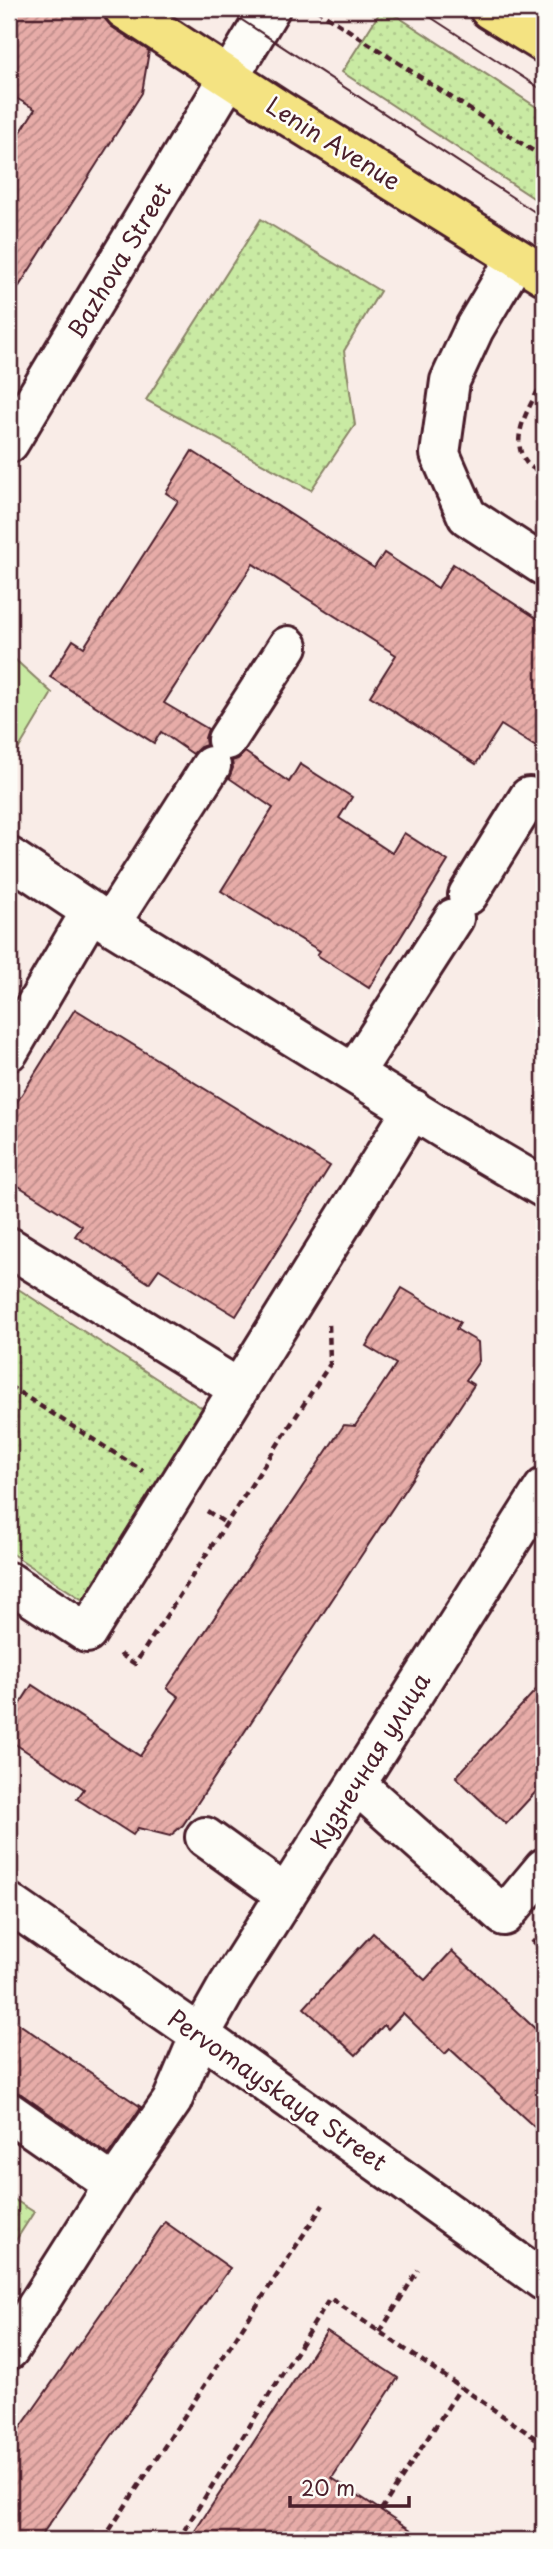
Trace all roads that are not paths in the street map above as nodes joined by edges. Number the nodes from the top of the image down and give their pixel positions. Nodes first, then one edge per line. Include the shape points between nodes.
1 (124, 9) edge
2 (270, 9) edge
3 (489, 9) edge
4 (544, 43) edge
5 (230, 77) junction
6 (530, 267) edge
7 (9, 443) edge
8 (544, 566) edge
9 (288, 646) dead end
10 (529, 797) dead end
11 (9, 857) edge
12 (101, 917) junction
13 (9, 1051) edge
14 (354, 1073) junction
15 (413, 1109) junction
16 (544, 1188) edge
17 (9, 1247) edge
18 (239, 1389) junction
19 (544, 1488) edge
20 (9, 1582) edge
21 (357, 1784) junction
22 (205, 1837) dead end
23 (544, 1868) edge
24 (286, 1895) junction
25 (9, 1903) edge
26 (200, 2035) junction
27 (9, 2112) edge
28 (114, 2185) junction
29 (544, 2281) edge
30 (9, 2350) edge

1 - 5 main road, Lenin Avenue
2 - 5 street, Bazhova Street
3 - 4 main road
5 - 6 main road, Lenin Avenue
5 - 7 street, Bazhova Street
6 - 8 street via 474,329 450,381 440,454 467,516
9 - 12 street via 219,753
10 - 14 street
11 - 12 street
12 - 13 street
12 - 14 street
14 - 15 street
15 - 16 street
15 - 18 street
17 - 18 street
18 - 20 street via 87,1633
19 - 21 street, Кузнечная улица
21 - 23 street via 504,1916
21 - 24 street, Кузнечная улица
22 - 24 street
24 - 26 street, Кузнечная улица
25 - 26 street, Pervomayskaya Street
26 - 28 street, Кузнечная улица via 172,2101
26 - 29 street, Pervomayskaya Street
27 - 28 street
28 - 30 street, Кузнечная улица

